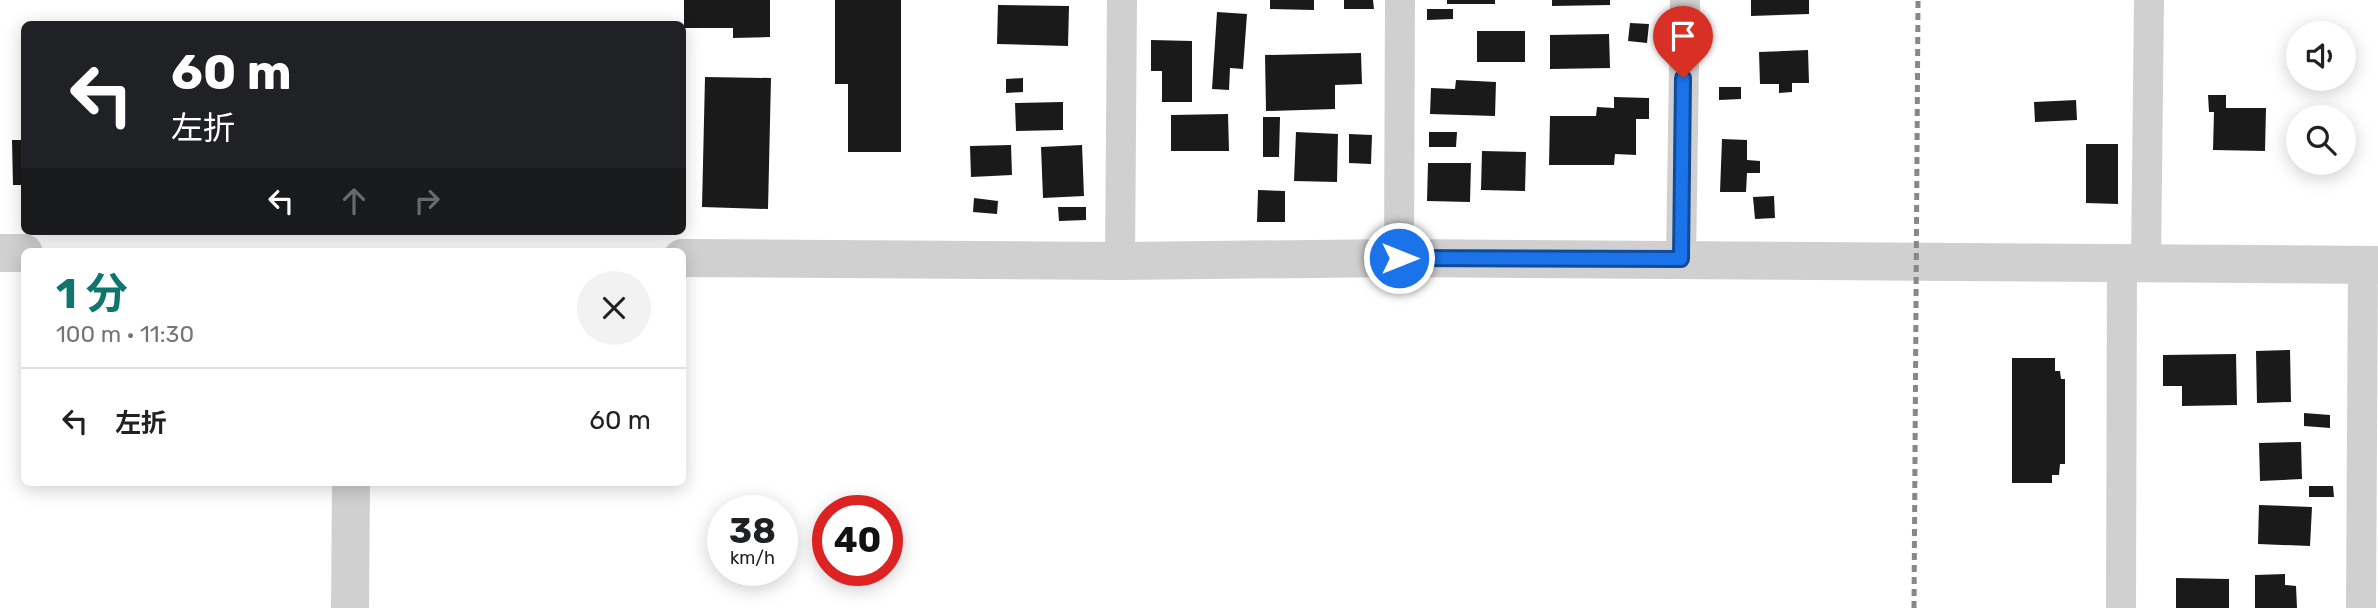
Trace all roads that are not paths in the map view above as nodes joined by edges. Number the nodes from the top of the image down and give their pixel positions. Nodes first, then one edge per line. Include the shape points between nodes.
1 (1122, 0) edge
2 (1401, 0) edge
3 (1685, 0) edge
4 (2149, 0) edge
5 (0, 253) edge
6 (21, 253) edge
7 (686, 258) edge
8 (1399, 258) junction
9 (1681, 259) junction
10 (1120, 261) junction
11 (2134, 264) junction
12 (2370, 265) edge
13 (351, 486) edge
14 (350, 608) edge
15 (2121, 608) edge
16 (2361, 608) edge

1 - 10 street
2 - 8 street
3 - 9 street
4 - 11 street
5 - 6 street
7 - 10 street
8 - 9 street
8 - 10 street
9 - 11 street
11 - 12 street
11 - 15 street
12 - 16 street
13 - 14 street

